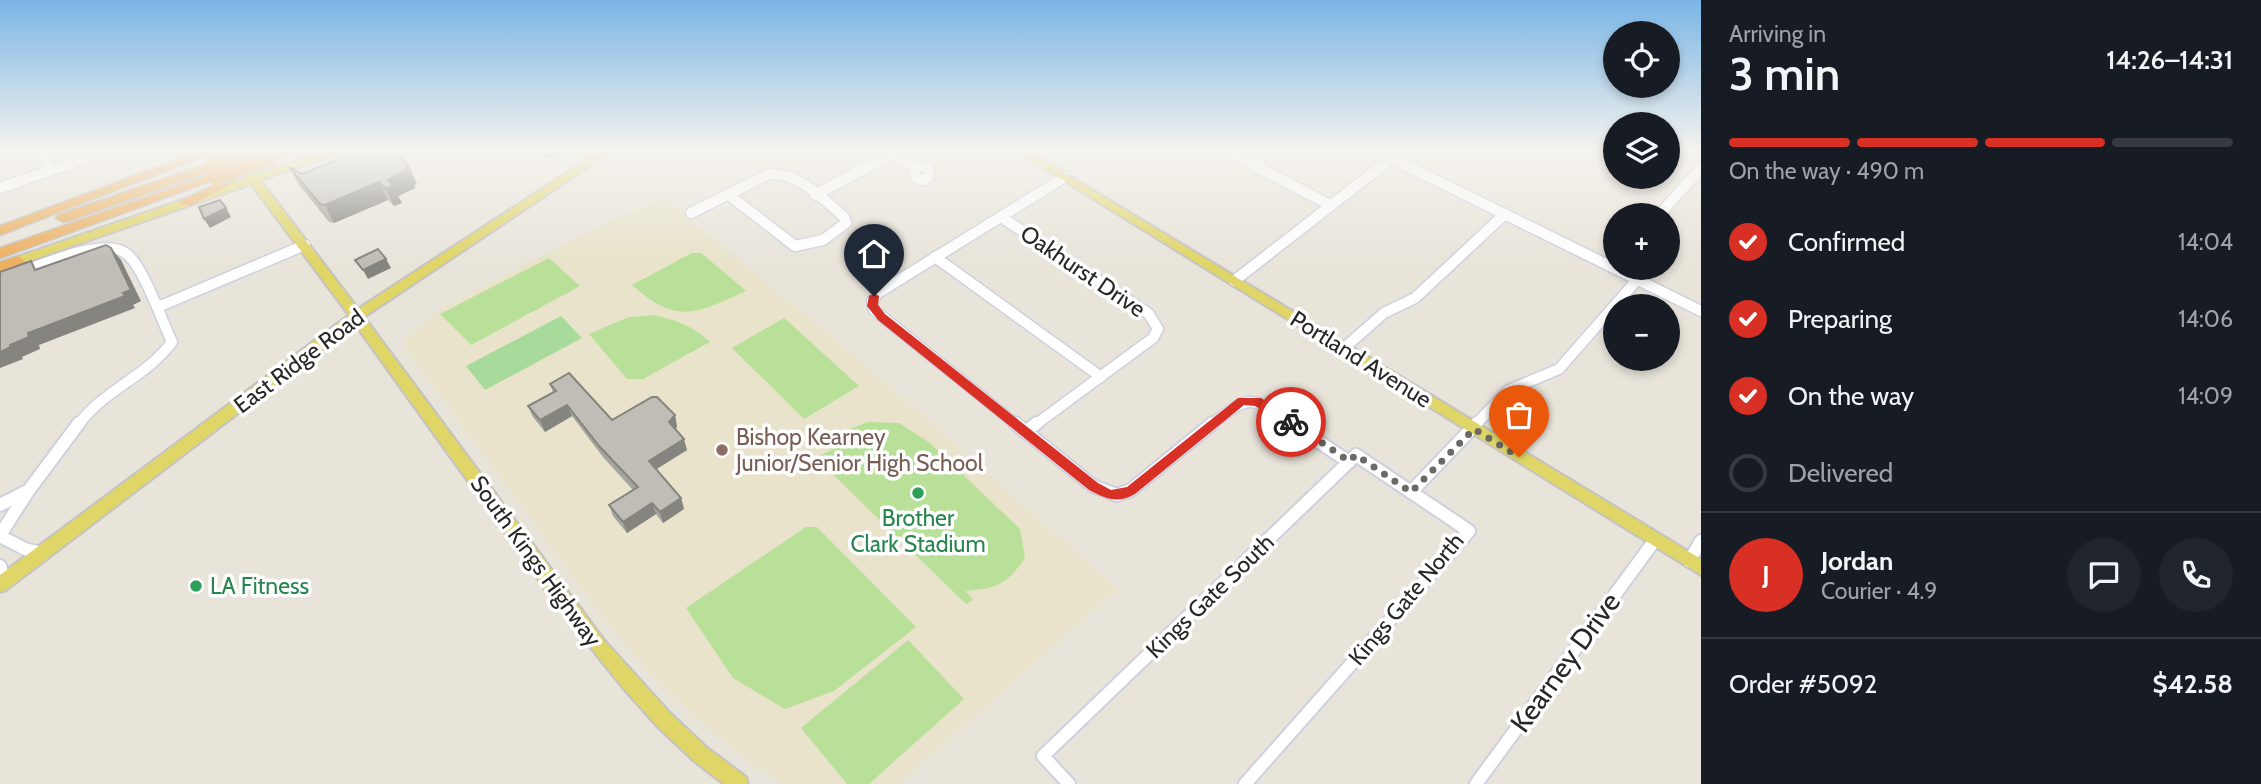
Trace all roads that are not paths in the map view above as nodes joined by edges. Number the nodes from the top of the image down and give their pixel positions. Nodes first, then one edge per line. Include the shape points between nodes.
1 (115, 188) edge
2 (164, 188) edge
3 (172, 188) edge
4 (219, 188) edge
5 (229, 188) edge
6 (261, 188) edge
7 (268, 188) edge
8 (550, 188) edge
9 (743, 188) edge
10 (807, 188) edge
11 (829, 188) edge
12 (1048, 188) edge
13 (1082, 188) edge
14 (1297, 188) edge
15 (1353, 188) edge
16 (1451, 188) edge
17 (1683, 188) edge
18 (729, 195) junction
19 (816, 195) junction
20 (270, 200) junction
21 (187, 202) junction
22 (1670, 203) edge
23 (1330, 205) junction
24 (691, 213) dead end
25 (1505, 214) junction
26 (1001, 217) junction
27 (0, 231) edge
28 (0, 240) edge
29 (304, 246) junction
30 (0, 253) edge
31 (935, 257) junction
32 (18, 261) joint
33 (1603, 261) edge
34 (0, 267) edge
35 (1637, 280) joint
36 (0, 281) edge
37 (1234, 281) junction
38 (158, 307) junction
39 (1701, 311) edge
40 (358, 315) junction
41 (1343, 349) junction
42 (1101, 377) junction
43 (1474, 429) junction
44 (1025, 432) junction
45 (1349, 461) junction
46 (29, 490) junction
47 (1411, 492) junction
48 (0, 505) edge
49 (0, 535) edge
50 (1655, 540) junction
51 (1701, 541) edge
52 (43, 553) junction
53 (1695, 564) edge
54 (2, 578) edge
55 (728, 781) edge
56 (1069, 784) edge
57 (1245, 784) edge
58 (1476, 784) edge

1 - 27 highway
2 - 28 highway
3 - 30 highway
4 - 21 highway
5 - 21 main road
6 - 20 main road, South Kings Highway
7 - 20 main road
8 - 40 main road, East Ridge Road
9 - 18 street
10 - 19 street
11 - 19 street
12 - 26 street
13 - 37 main road, Portland Avenue
14 - 23 street
15 - 23 street
16 - 25 street
17 - 22 street
18 - 19 street via 789,243 802,248 846,223
18 - 24 street
20 - 29 main road, South Kings Highway
21 - 32 main road
23 - 37 street
25 - 33 street
25 - 41 street via 1415,298 1384,313
26 - 31 street
26 - 42 street, Oakhurst Drive via 1154,319 1156,334
29 - 38 street
29 - 40 main road, South Kings Highway
31 - 42 street
31 - 44 street via 878,293 872,301 874,310
32 - 34 highway
35 - 39 street
35 - 43 street via 1559,369 1513,387
36 - 38 street via 94,248 114,247 128,252
37 - 41 main road, Portland Avenue
38 - 46 street via 172,337 164,355 99,401 79,421
40 - 52 main road, East Ridge Road
40 - 55 main road, South Kings Highway via 610,661 645,703
41 - 43 main road, Portland Avenue
42 - 44 street, Oakhurst Drive
43 - 47 street
43 - 50 main road, Portland Avenue
44 - 45 street via 1094,486 1115,496 1131,490 1235,405 1249,400 1266,406
45 - 47 street via 1356,455
45 - 56 street, Kings Gate South via 1042,757
46 - 48 street
46 - 49 street
47 - 57 street, Kings Gate North via 1469,531
49 - 52 street
50 - 53 main road, Portland Avenue
50 - 58 street, Kearney Drive
51 - 53 street
52 - 54 main road, East Ridge Road

